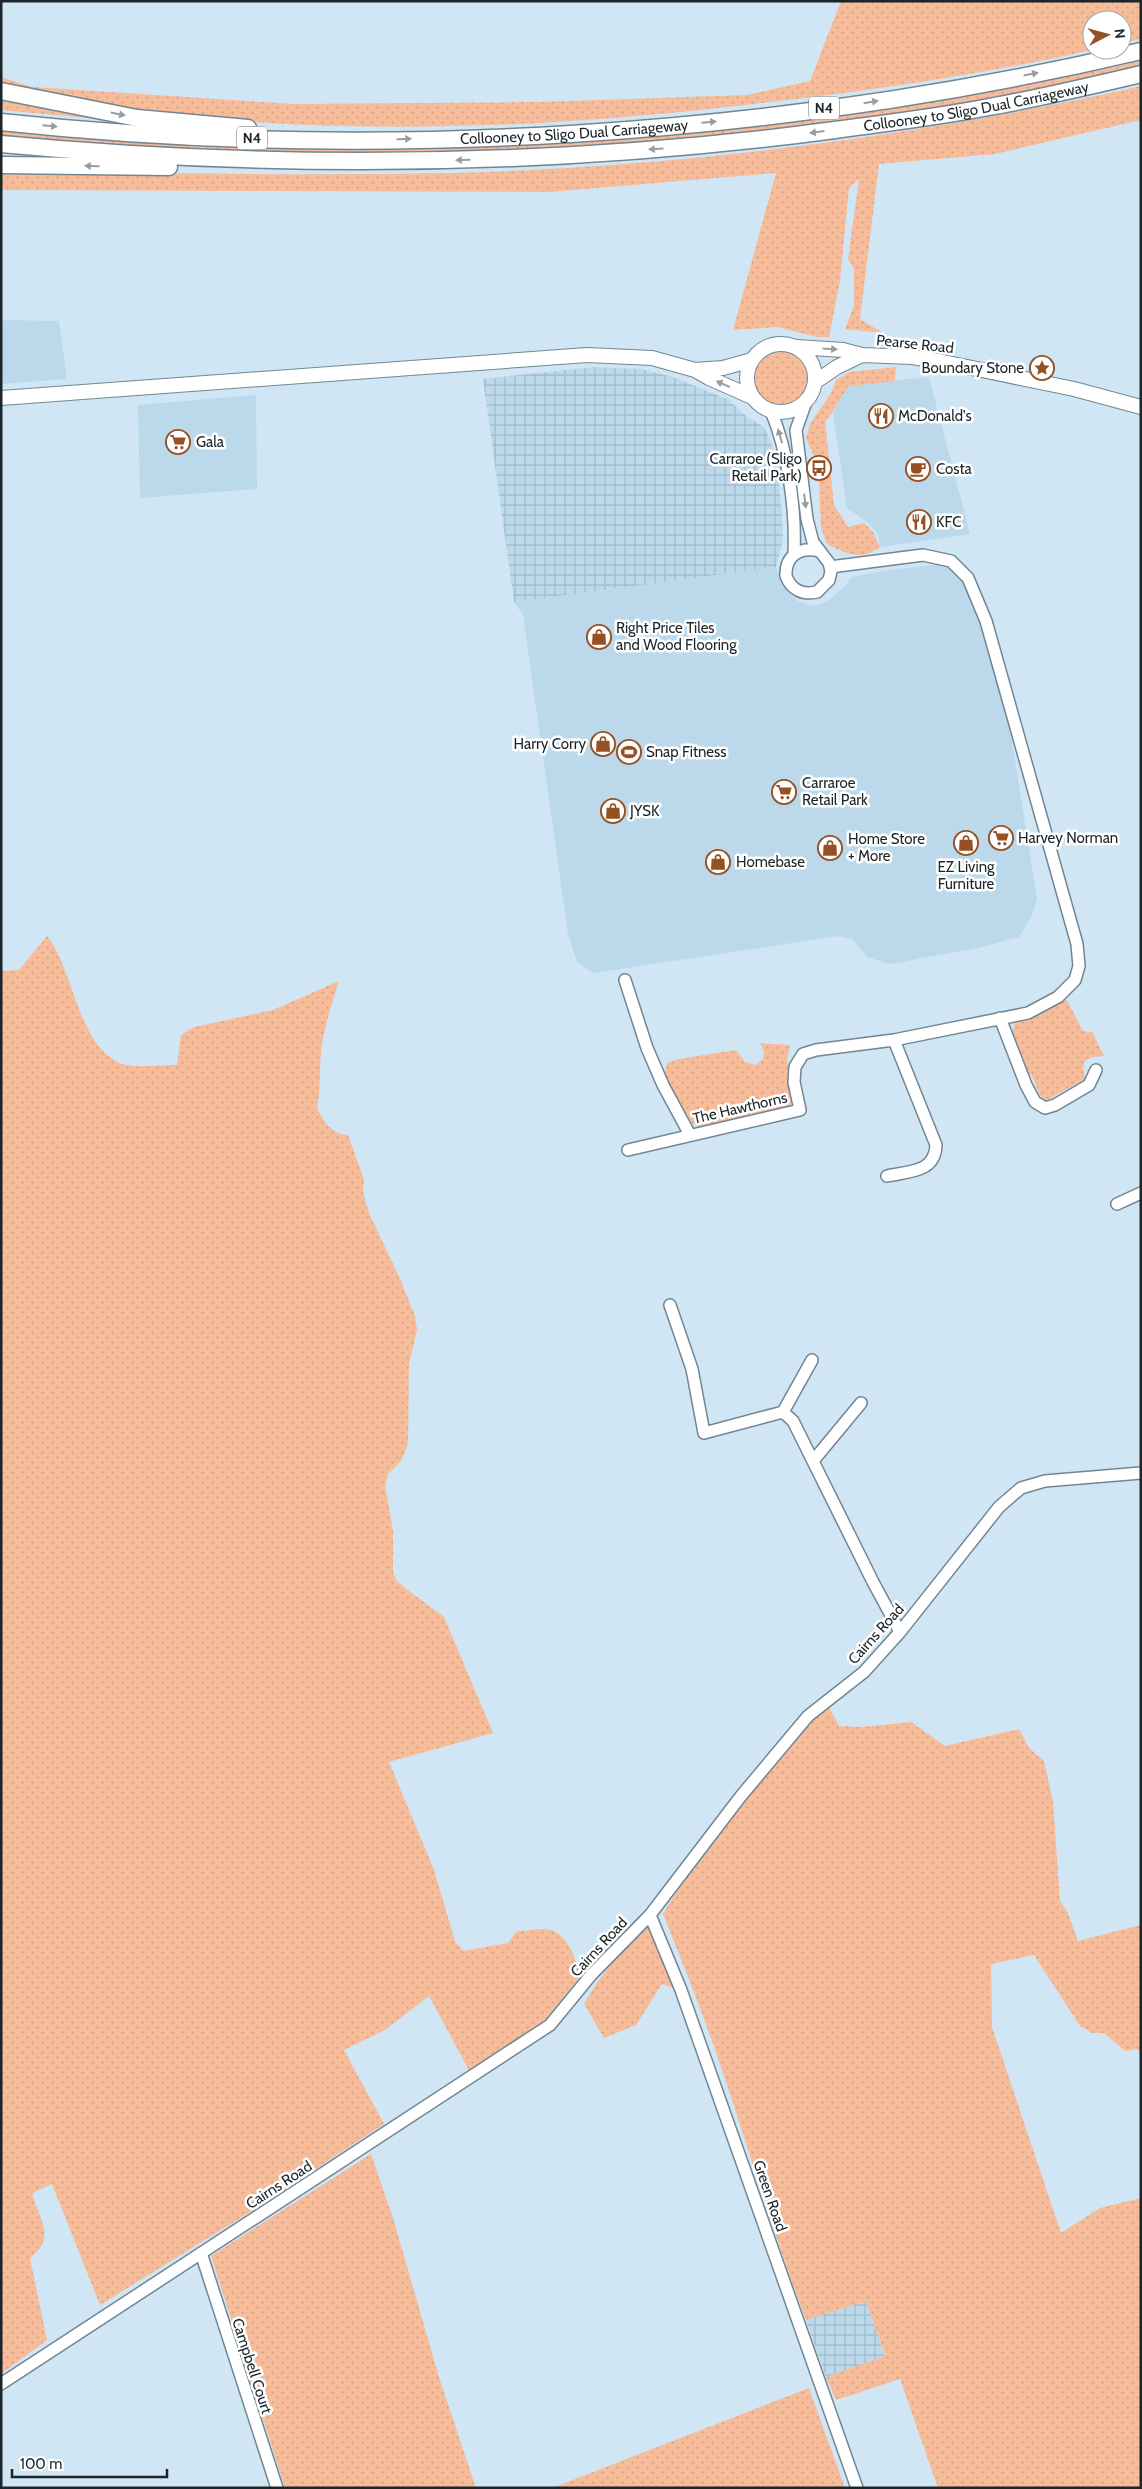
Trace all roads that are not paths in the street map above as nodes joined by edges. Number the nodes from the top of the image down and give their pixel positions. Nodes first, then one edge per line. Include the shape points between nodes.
1 (1141, 51) edge
2 (1141, 74) edge
3 (1, 91) edge
4 (1, 122) edge
5 (376, 139) junction
6 (1, 144) edge
7 (351, 162) junction
8 (1, 165) edge
9 (797, 347) junction
10 (862, 355) junction
11 (752, 360) junction
12 (695, 370) junction
13 (815, 382) junction
14 (752, 397) junction
15 (1, 398) edge
16 (806, 402) junction
17 (1141, 407) edge
18 (771, 411) junction
19 (819, 551) junction
20 (794, 554) junction
21 (830, 567) junction
22 (625, 980) dead end
23 (1000, 1018) junction
24 (894, 1040) junction
25 (1096, 1070) dead end
26 (690, 1136) junction
27 (628, 1150) dead end
28 (887, 1176) dead end
29 (1141, 1193) edge
30 (1117, 1204) dead end
31 (670, 1305) dead end
32 (812, 1360) dead end
33 (861, 1403) dead end
34 (783, 1412) junction
35 (813, 1461) junction
36 (1141, 1473) edge
37 (900, 1632) junction
38 (650, 1915) junction
39 (201, 2253) junction
40 (1, 2384) edge
41 (276, 2488) edge
42 (857, 2488) edge

5 -> 1 highway, Collooney to Sligo Dual Carriageway / N4 via 618,130 801,112 965,87
2 -> 7 highway, Collooney to Sligo Dual Carriageway / N4 via 987,108 777,137 687,147 512,158
3 -> 5 highway, N4 via 137,118
4 -> 5 highway, Collooney to Sligo Dual Carriageway / N4 via 187,136
6 - 7 highway, Collooney to Sligo Dual Carriageway / N4 via 215,160
7 -> 8 highway, N4 via 250,170
9 -> 10 main road, Pearse Road via 843,350
9 - 11 main road via 775,343 760,350
9 - 13 main road via 810,360
10 - 13 main road, Pearse Road
10 - 17 main road, Pearse Road via 938,361
11 - 12 main road via 723,368
11 - 14 main road via 747,381
14 -> 12 main road
12 - 15 main road via 638,356 586,355
13 - 16 main road
14 - 18 main road
16 - 18 main road via 795,410
16 -> 19 street via 796,430 807,519
20 -> 18 street via 795,532 785,454
19 - 20 street via 811,549
19 - 21 street
20 - 21 street via 788,560 786,576 802,593 810,594 823,588 829,580
21 - 23 street, The Hawthorns via 923,555 951,561 968,578 986,621 1077,944 1078,966 1075,980 1058,997 1028,1012
22 - 26 street via 662,1085
23 - 24 street, The Hawthorns
23 - 25 street via 1026,1085 1035,1102 1045,1108 1089,1085
24 - 26 street, The Hawthorns via 803,1054 794,1067 800,1110
24 - 28 street via 936,1145 936,1155 932,1163 922,1168
26 - 27 street, The Hawthorns
29 - 30 street
31 - 34 street via 692,1369 704,1433
32 - 34 street
33 - 35 street
34 - 35 street via 793,1421
35 - 37 street
36 - 37 street, Cairns Road via 1045,1481 1021,1488 999,1507
37 - 38 street, Cairns Road via 864,1672 808,1716 741,1796
38 - 39 street, Cairns Road via 591,1975 550,2025
38 - 42 street, Green Road via 681,1990
39 - 40 street, Cairns Road
39 - 41 street, Campbell Court

